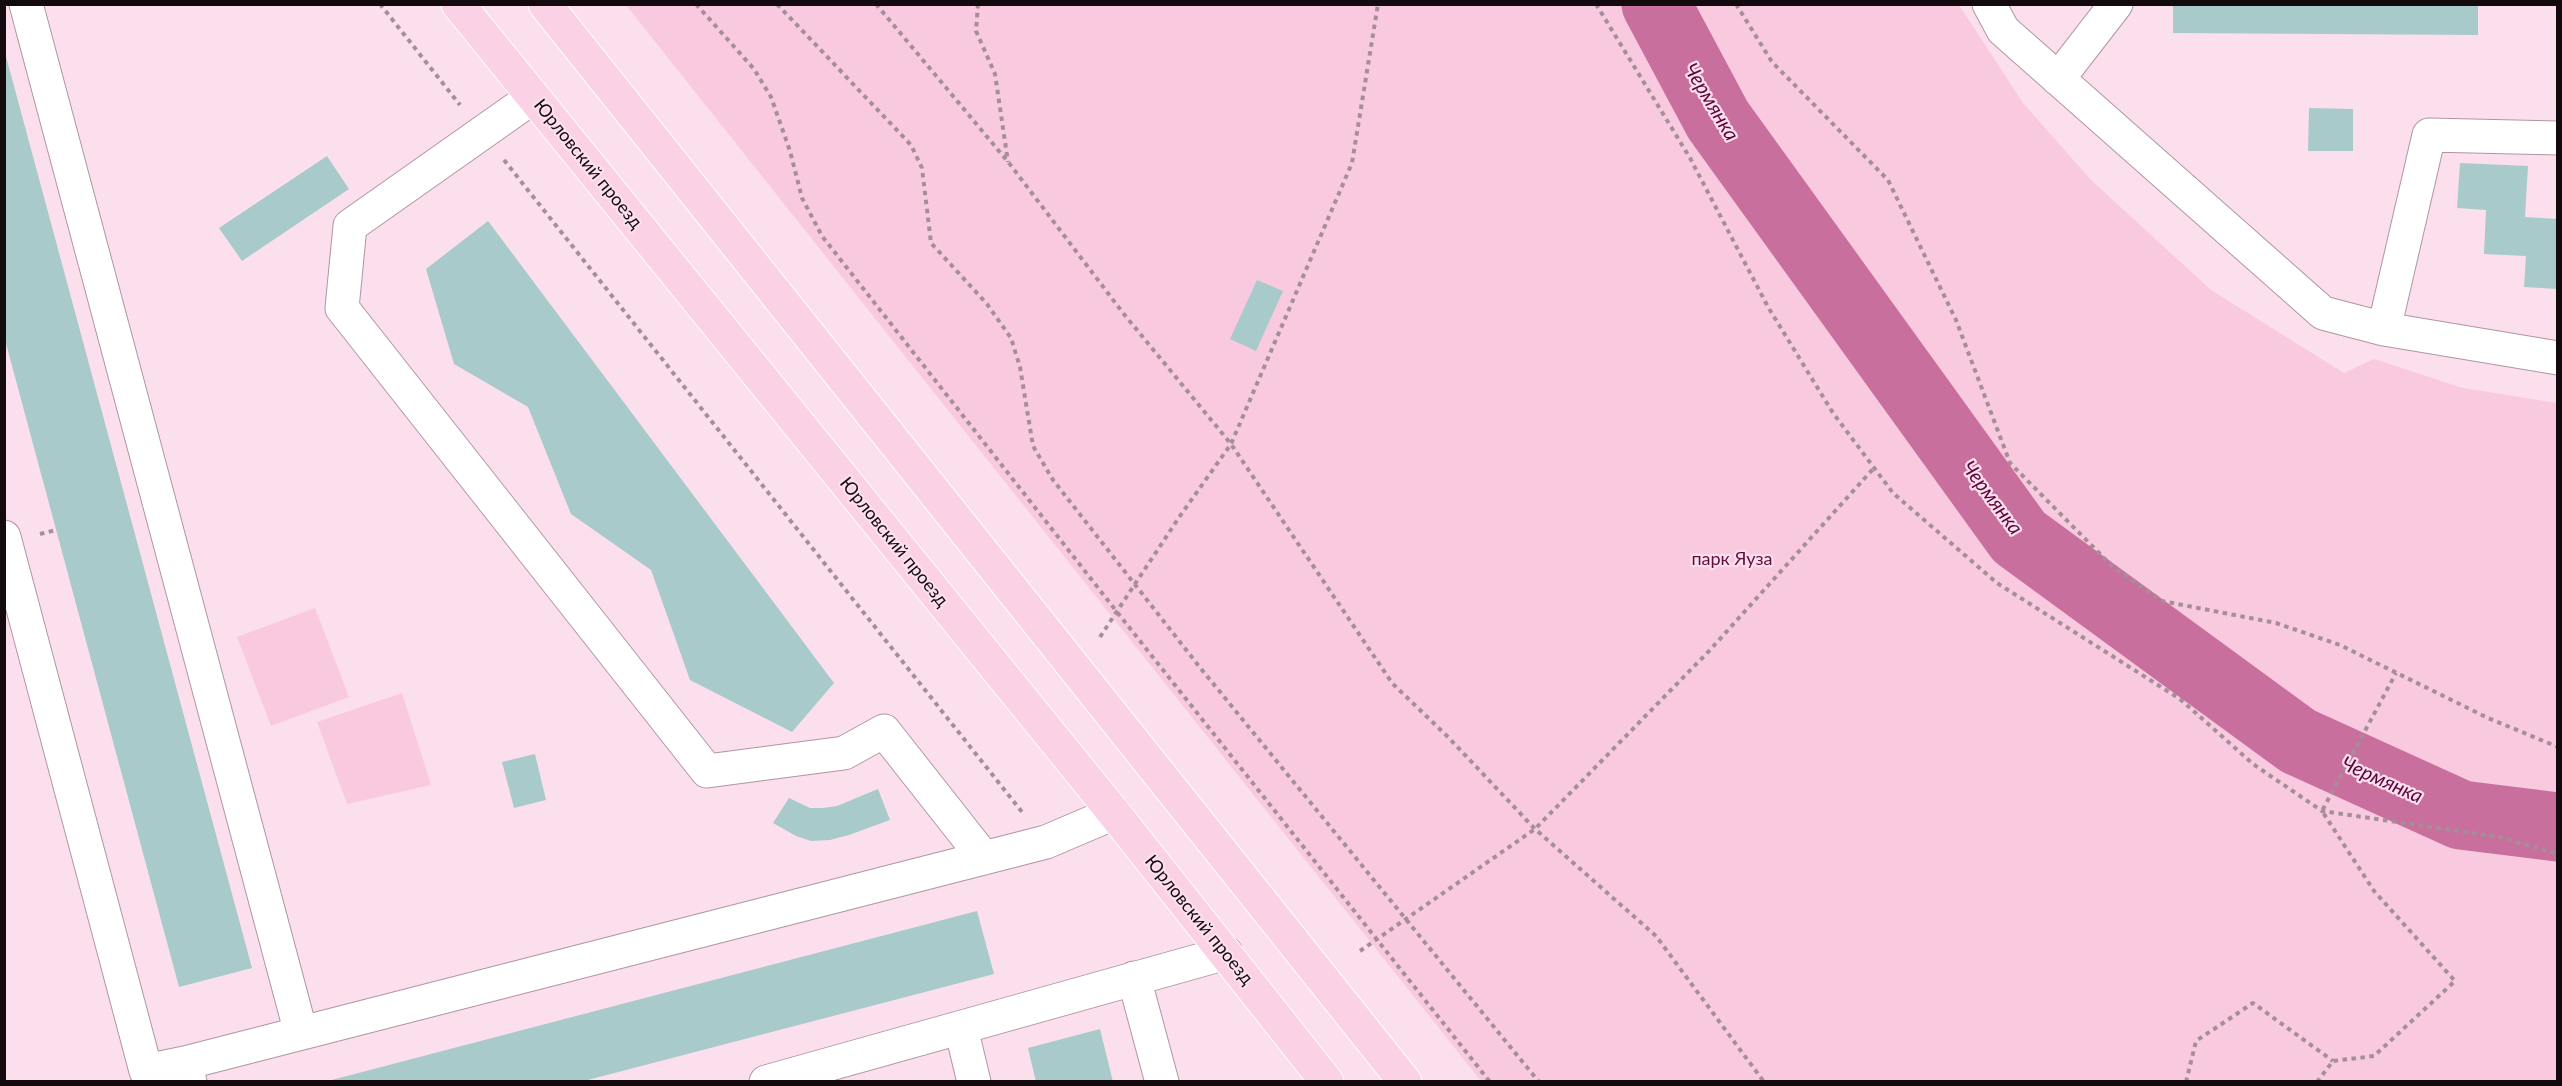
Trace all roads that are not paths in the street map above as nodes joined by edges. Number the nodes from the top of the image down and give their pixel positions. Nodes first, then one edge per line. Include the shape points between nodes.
1 (26, 4) edge
2 (458, 4) edge
3 (545, 4) edge
4 (1989, 4) edge
5 (2116, 4) edge
6 (2058, 79) junction
7 (533, 97) junction
8 (2558, 138) edge
9 (2384, 329) junction
10 (2558, 358) edge
11 (4, 537) edge
12 (1114, 813) junction
13 (984, 858) junction
14 (1226, 953) junction
15 (1134, 978) junction
16 (961, 1028) junction
17 (301, 1033) junction
18 (188, 1072) edge
19 (766, 1082) edge
20 (974, 1082) edge
21 (1162, 1082) edge
22 (1327, 1082) edge
23 (1405, 1082) edge

1 - 17 lane
2 - 7 main road, Юрловский проезд
3 - 23 main road
4 - 6 lane via 2003,30
5 - 6 lane
6 - 9 lane via 2323,313
7 - 12 main road, Юрловский проезд
7 - 13 lane via 350,226 342,308 707,771 844,753 884,731
8 - 9 lane via 2430,135
9 - 10 lane
11 - 18 lane via 146,1071
12 - 13 lane via 1046,842
12 - 14 main road, Юрловский проезд
13 - 17 lane
14 - 15 lane
14 - 22 main road, Юрловский проезд
15 - 16 lane
15 - 21 lane
16 - 19 lane
16 - 20 lane
17 - 18 lane

